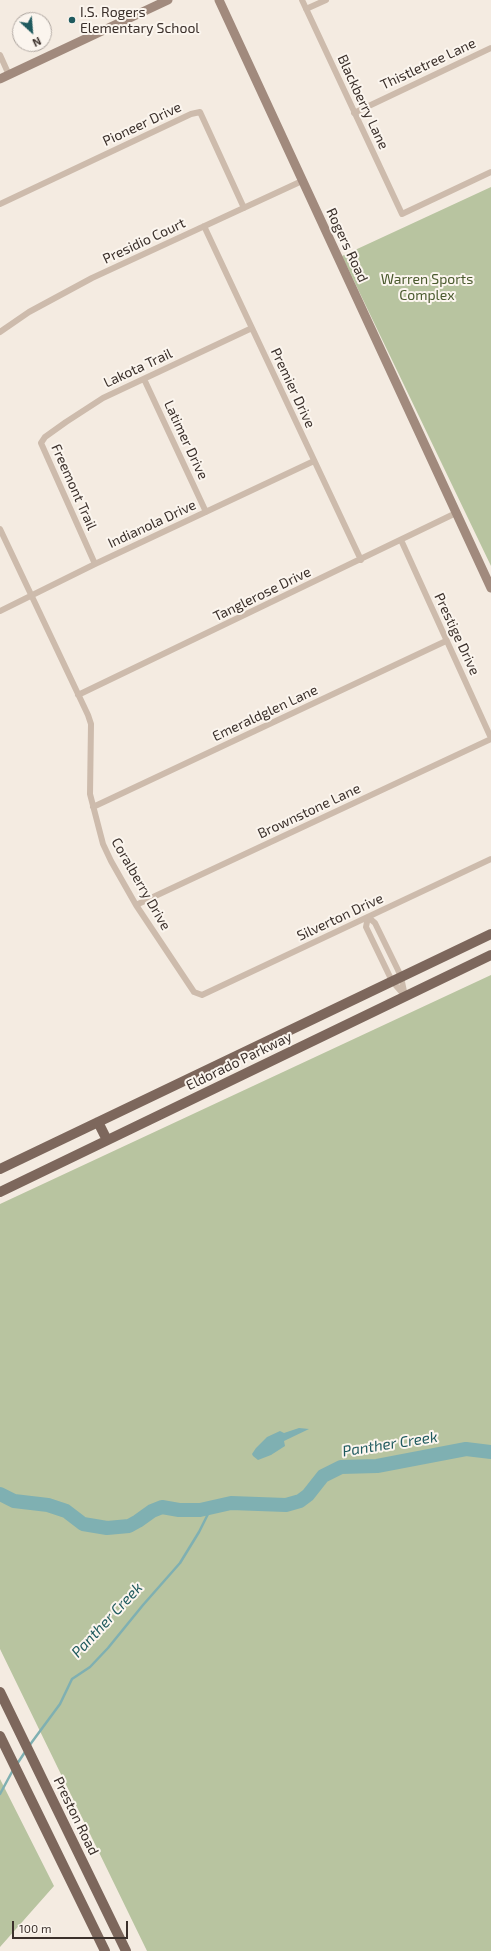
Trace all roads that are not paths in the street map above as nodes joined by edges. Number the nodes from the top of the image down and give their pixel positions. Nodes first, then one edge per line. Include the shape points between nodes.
1 (168, 0) edge
2 (219, 0) edge
3 (302, 0) edge
4 (326, 0) edge
5 (306, 9) junction
6 (491, 48) edge
7 (0, 55) edge
8 (9, 75) junction
9 (0, 79) edge
10 (354, 112) junction
11 (491, 172) edge
12 (302, 181) junction
13 (0, 204) edge
14 (244, 208) junction
15 (204, 226) junction
16 (252, 328) junction
17 (0, 332) edge
18 (144, 379) junction
19 (41, 443) joint
20 (314, 462) junction
21 (206, 512) junction
22 (456, 513) junction
23 (0, 529) edge
24 (401, 540) junction
25 (361, 560) junction
26 (95, 564) junction
27 (491, 588) edge
28 (31, 596) junction
29 (0, 610) edge
30 (446, 641) junction
31 (78, 695) junction
32 (491, 738) edge
33 (93, 807) junction
34 (491, 859) edge
35 (136, 905) junction
36 (368, 917) junction
37 (491, 934) edge
38 (491, 955) edge
39 (397, 979) junction
40 (198, 994) joint
41 (405, 996) junction
42 (98, 1122) junction
43 (107, 1140) junction
44 (0, 1169) edge
45 (0, 1192) edge
46 (0, 1692) edge
47 (0, 1736) edge
48 (105, 1951) edge
49 (126, 1951) edge

1 - 8 street
2 - 12 street, Rogers Road
3 - 5 street, Blackberry Lane
4 - 5 street
5 - 10 street, Blackberry Lane
6 - 10 street, Thistletree Lane
7 - 8 street
8 - 9 street
10 - 11 street, Blackberry Lane via 402,214
12 - 14 street, Presidio Court
12 - 22 street, Rogers Road
13 - 14 street, Pioneer Drive via 200,112
14 - 15 street, Presidio Court
15 - 16 street, Premier Drive
15 - 17 street, Presidio Court via 92,278 29,312
16 - 18 street, Lakota Trail
16 - 20 street, Premier Drive
18 - 19 street, Lakota Trail via 103,398 45,437
18 - 21 street, Latimer Drive
19 - 26 street, Freemont Trail
20 - 21 street, Indianola Drive
20 - 25 street, Premier Drive
21 - 26 street, Indianola Drive
22 - 24 street, Tanglerose Drive
22 - 27 street, Rogers Road
23 - 28 street, Coralberry Drive
24 - 25 street, Tanglerose Drive
24 - 30 street, Prestige Drive
25 - 31 street, Tanglerose Drive
26 - 28 street, Indianola Drive
28 - 29 street, Indianola Drive
28 - 31 street, Coralberry Drive
30 - 32 street, Prestige Drive
30 - 33 street, Emeraldglen Lane
31 - 33 street, Coralberry Drive via 91,724 89,785
32 - 35 street, Brownstone Lane
33 - 35 street, Coralberry Drive via 103,844
34 - 36 street, Silverton Drive
35 - 40 street, Coralberry Drive via 191,989
36 - 39 street via 376,923
36 - 39 street via 366,927
36 - 40 street, Silverton Drive via 202,995
37 - 39 main road, Eldorado Parkway
38 - 41 main road, Eldorado Parkway
39 - 41 street
39 - 41 street
39 - 42 main road, Eldorado Parkway
41 - 43 main road, Eldorado Parkway
42 - 43 main road
42 - 44 main road, Eldorado Parkway
43 - 45 main road, Eldorado Parkway
46 - 49 main road, Preston Road
47 - 48 main road

